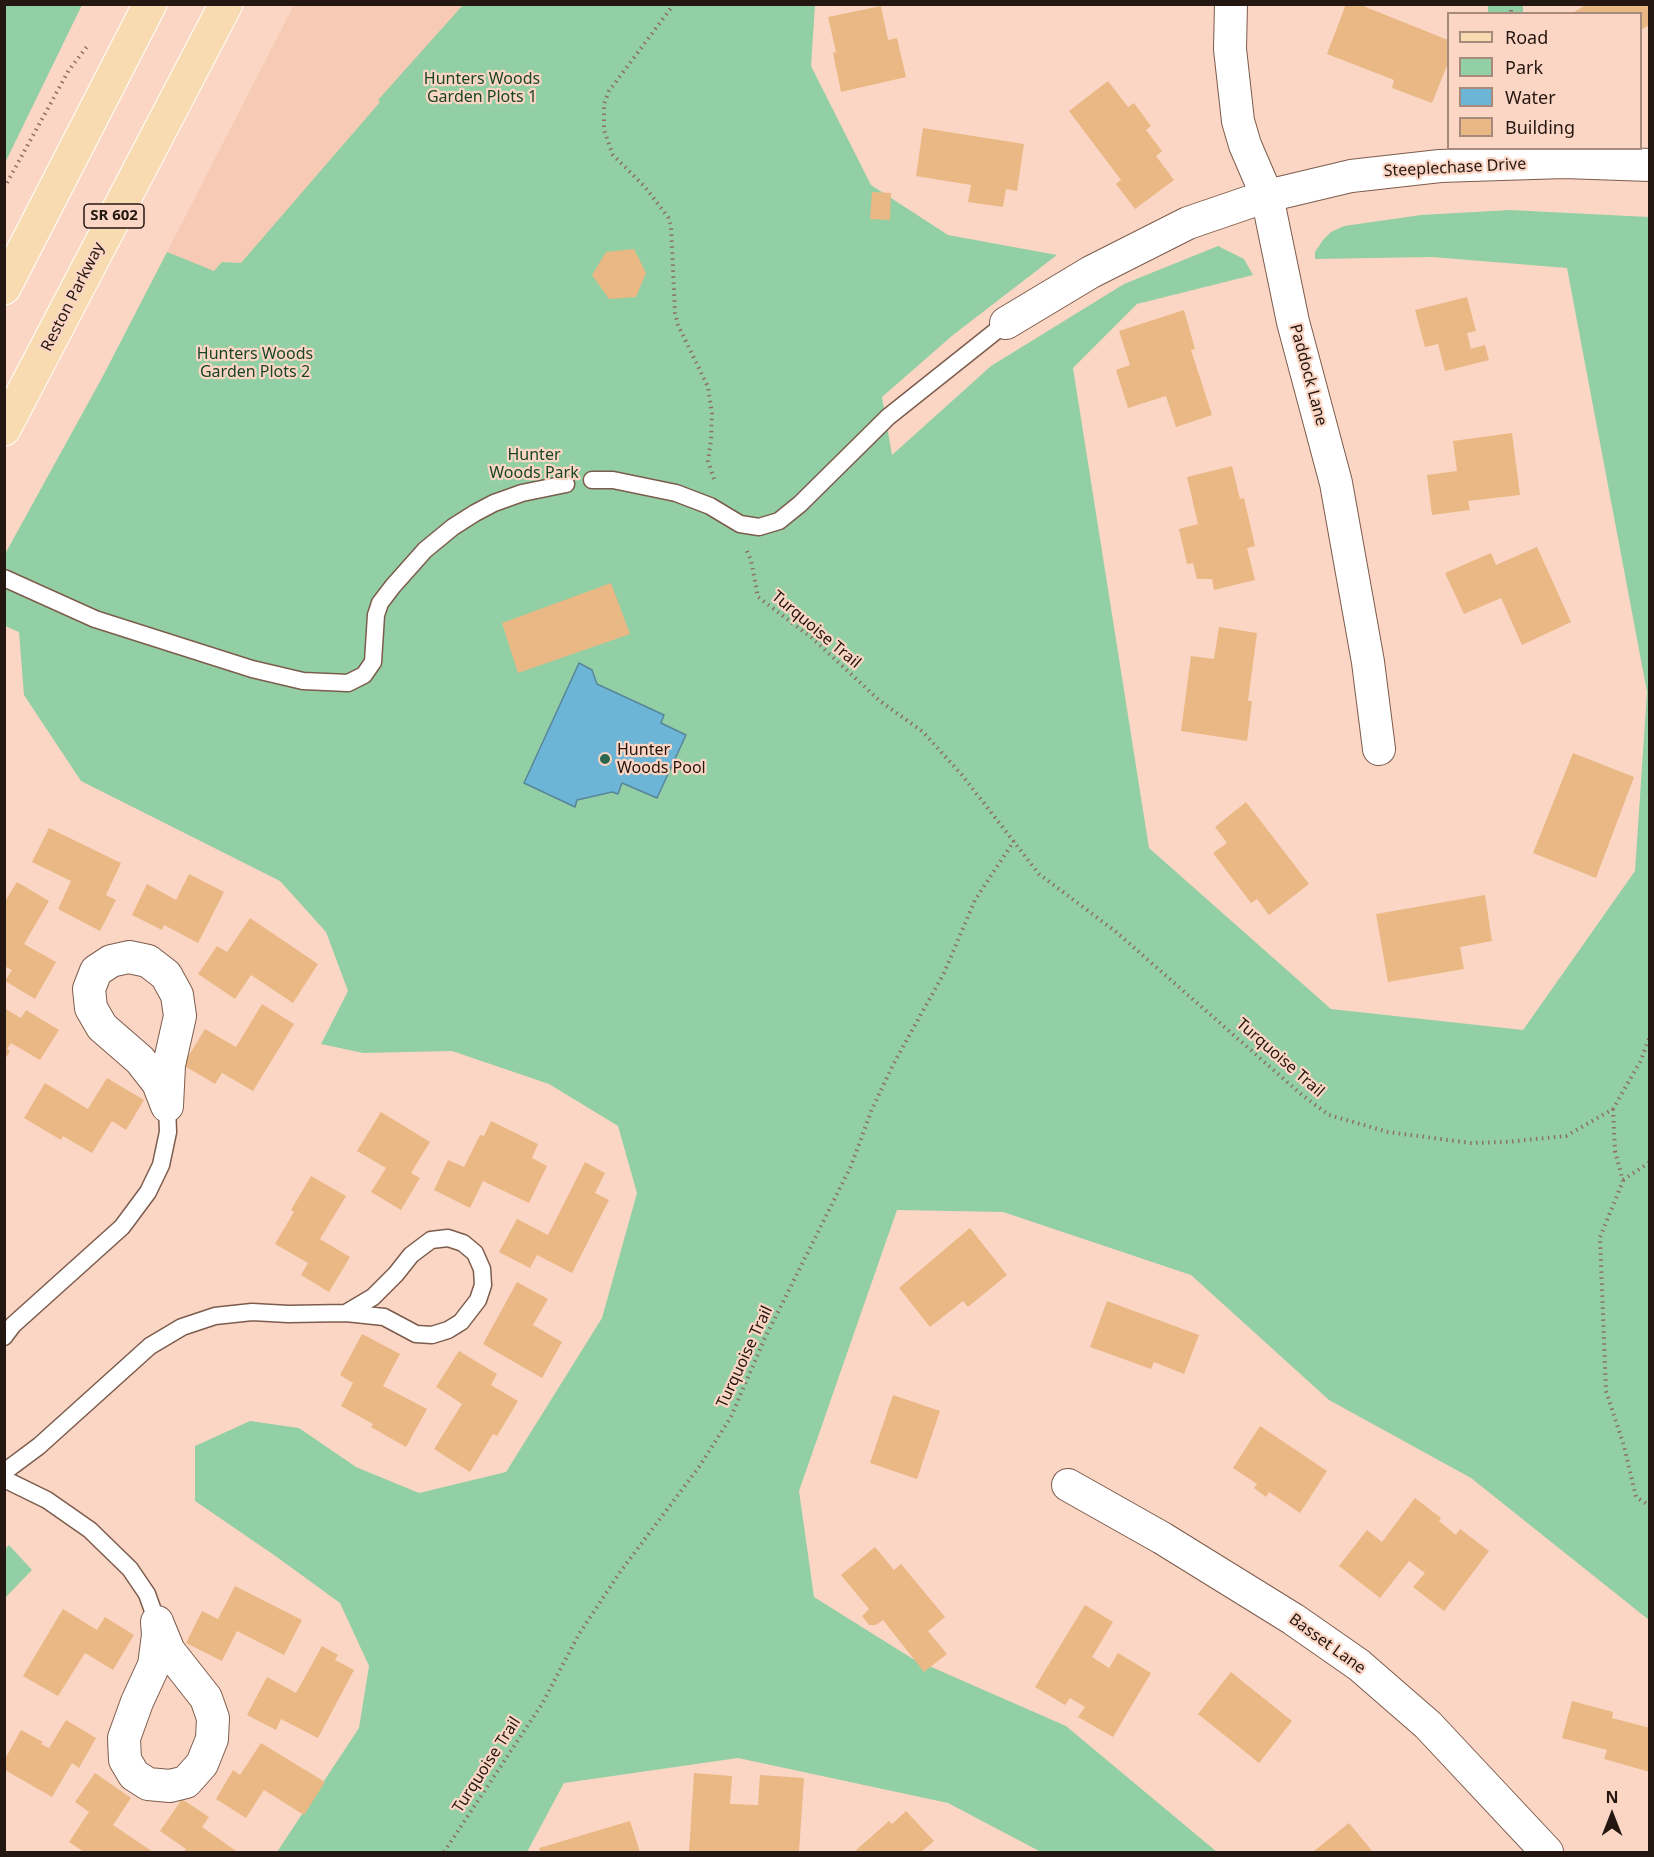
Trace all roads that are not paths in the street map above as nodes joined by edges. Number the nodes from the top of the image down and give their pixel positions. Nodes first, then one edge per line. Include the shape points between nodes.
1 (150, 4) edge
2 (226, 4) edge
3 (1231, 4) edge
4 (1650, 165) edge
5 (1267, 196) junction
6 (4, 288) edge
7 (1006, 323) joint
8 (4, 429) edge
9 (592, 480) dead end
10 (566, 484) dead end
11 (4, 578) edge
12 (1380, 749) dead end
13 (168, 1106) dead end
14 (346, 1313) junction
15 (4, 1337) edge
16 (4, 1472) edge
17 (4, 1479) edge
18 (1068, 1485) dead end
19 (157, 1622) junction
20 (1547, 1852) edge

1 - 6 main road
2 - 8 main road, Reston Parkway / SR 602
3 - 5 street, Paddock Lane via 1230,49 1238,121
4 - 5 street, Steeplechase Drive via 1564,162 1440,166 1351,176
5 - 7 street, Steeplechase Drive via 1188,223 1091,272
5 - 12 street, Paddock Lane via 1293,322 1336,483
7 - 9 lane via 888,417 779,520 759,527 740,524 710,506 676,493 613,480
10 - 11 lane via 494,503 453,527 425,550 380,603 373,662 364,675 348,683 303,681 252,669 95,619
13 - 15 lane via 168,1132 161,1165 148,1192 122,1227
14 - 14 lane via 373,1297 411,1255 431,1240 448,1238 463,1243 475,1253 482,1269 483,1285 478,1300 461,1322 448,1330 416,1334 384,1317
14 - 16 lane via 252,1312 215,1316 183,1328 150,1346 39,1446
17 - 19 lane via 47,1500 90,1530 130,1569 147,1594
18 - 20 street, Basset Lane via 1293,1619 1359,1665 1428,1725
19 - 19 street via 169,1651 206,1698 213,1718 212,1739 202,1764 186,1782 170,1786 148,1784 134,1775 125,1760 124,1738 154,1665

